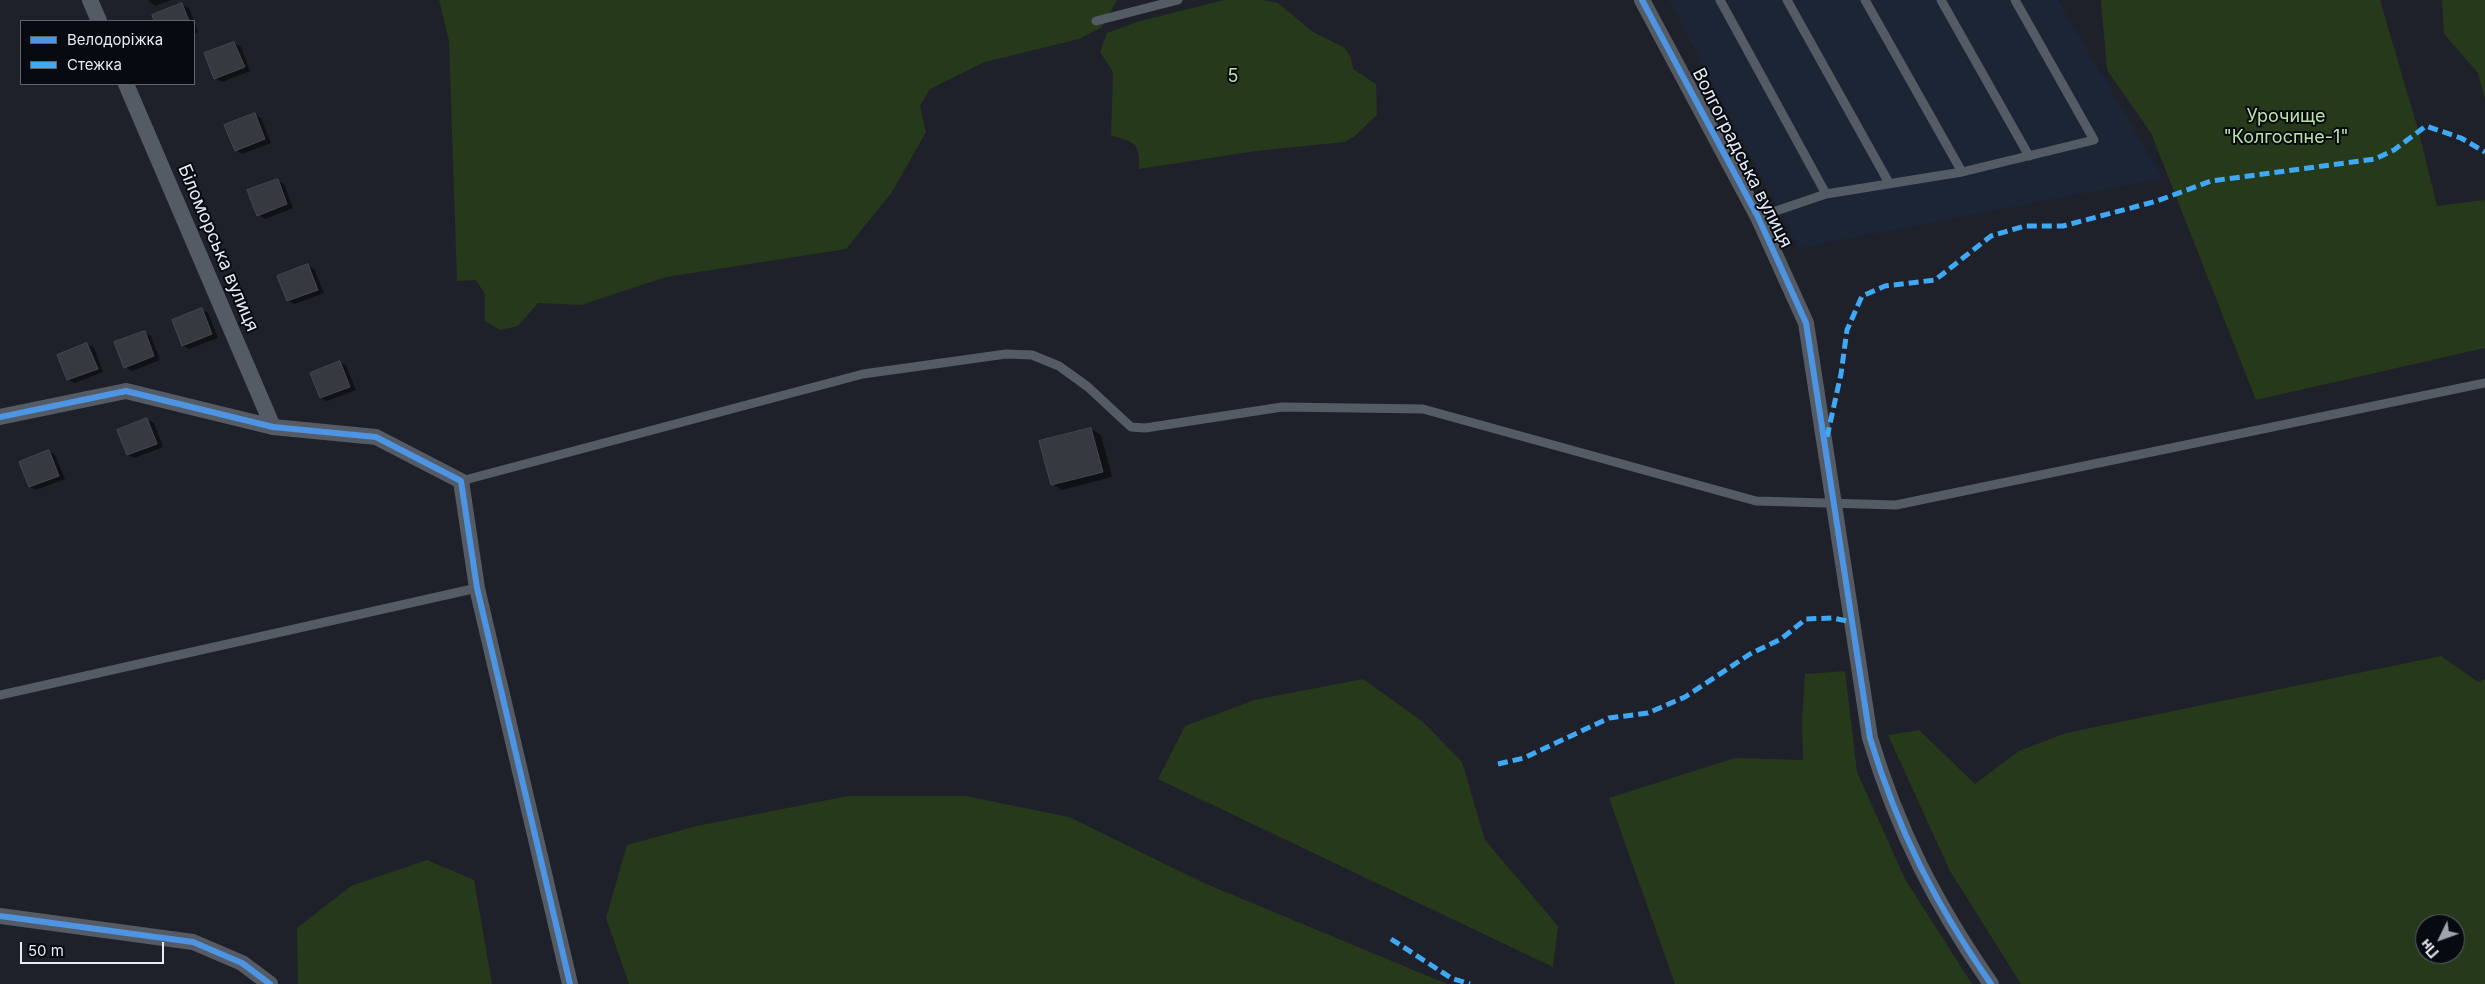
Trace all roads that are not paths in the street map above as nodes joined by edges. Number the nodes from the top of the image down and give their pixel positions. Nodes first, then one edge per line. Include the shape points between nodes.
1 (90, 0) edge
2 (1178, 0) edge
3 (1642, 0) edge
4 (1720, 0) edge
5 (1787, 0) edge
6 (1865, 0) edge
7 (1941, 0) edge
8 (2015, 0) edge
9 (99, 20) edge
10 (1096, 21) dead end
11 (126, 85) edge
12 (2029, 156) junction
13 (1962, 172) junction
14 (1889, 183) junction
15 (1826, 194) junction
16 (1758, 217) junction
17 (2485, 382) edge
18 (0, 416) edge
19 (273, 427) junction
20 (461, 481) junction
21 (1834, 503) junction
22 (477, 588) junction
23 (0, 695) edge
24 (0, 916) edge
25 (270, 984) edge
26 (570, 984) edge
27 (1991, 984) edge

1 - 9 street
2 - 10 lane
3 - 16 street, Волгоградська вулиця
4 - 15 lane
5 - 14 lane
6 - 13 lane
7 - 12 lane
8 - 12 lane via 2094,140
11 - 19 street, Біломорська вулиця
12 - 13 lane
13 - 14 lane
14 - 15 lane
15 - 16 lane
16 - 21 street, Волгоградська вулиця via 1806,323
17 - 21 lane via 1896,505
18 - 19 street via 126,391
19 - 20 street via 376,437
20 - 21 lane via 863,374 1006,354 1032,355 1059,366 1088,387 1131,427 1145,428 1282,407 1423,409 1731,496 1756,501
20 - 22 street
21 - 27 street, Волгоградська вулиця via 1870,738 1885,788 1926,879 1958,937
22 - 23 lane
22 - 26 street
24 - 25 street via 193,942 242,963

